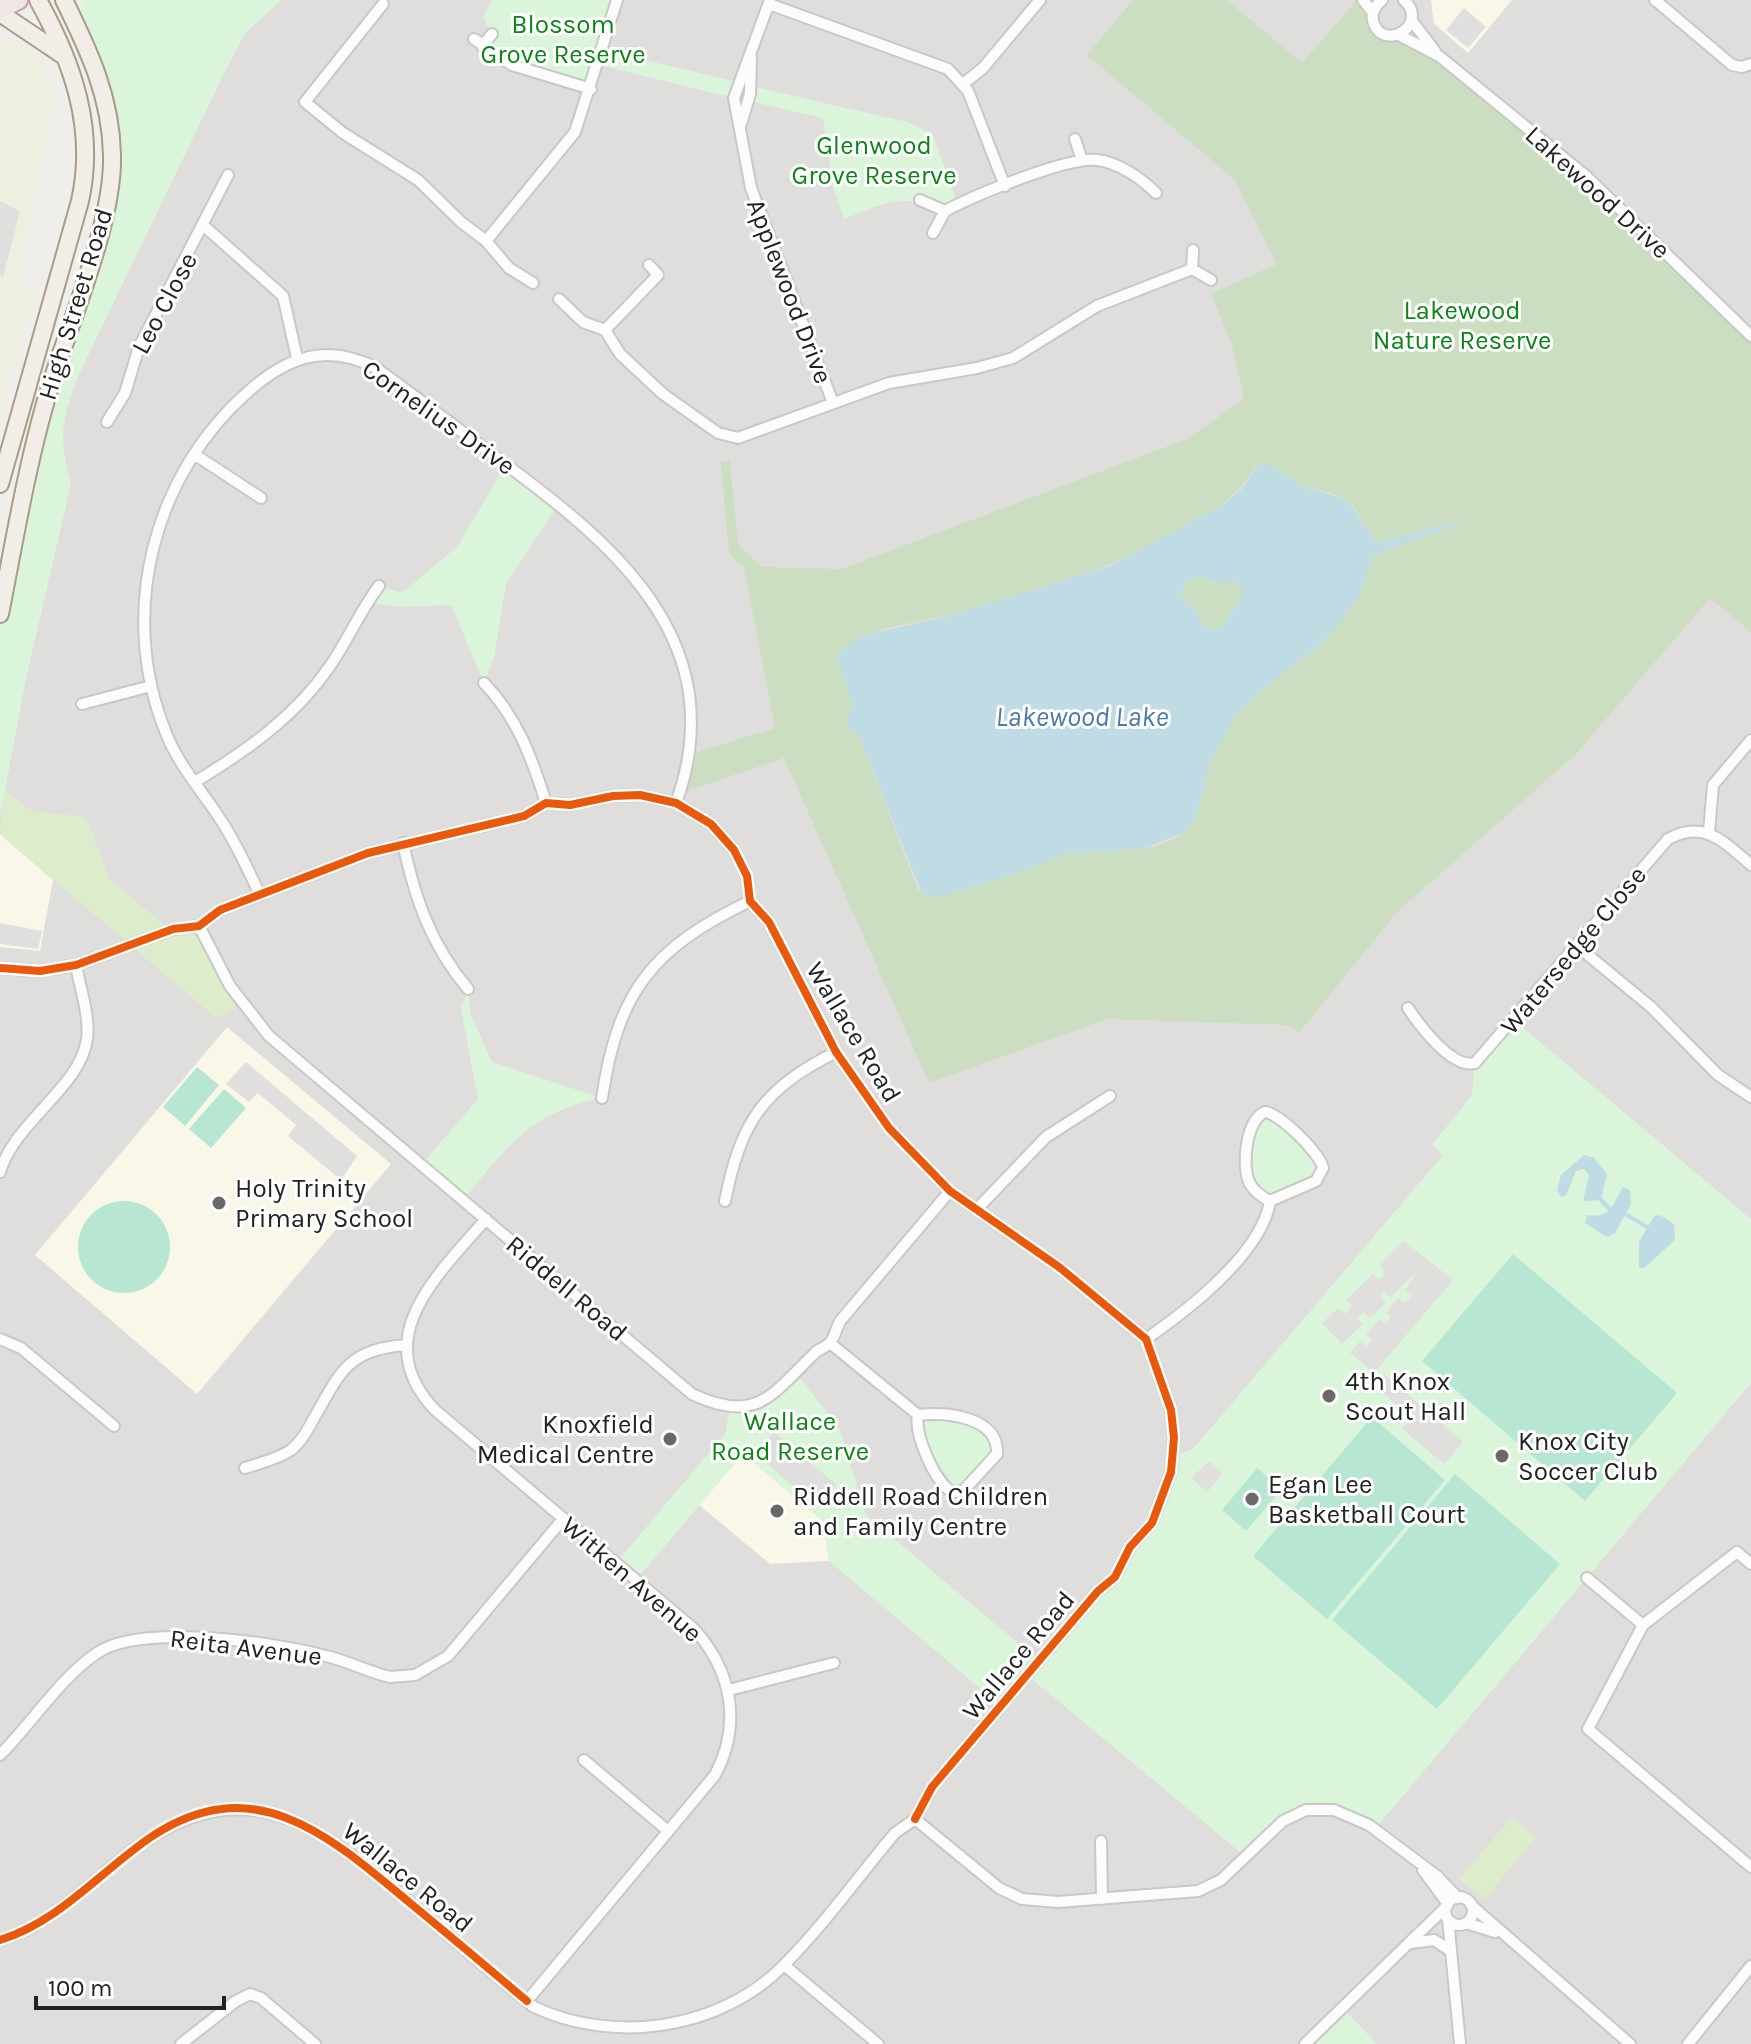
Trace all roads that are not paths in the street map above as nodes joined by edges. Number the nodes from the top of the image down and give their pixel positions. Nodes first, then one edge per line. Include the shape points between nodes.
1 (18, 0) edge
2 (38, 0) edge
3 (64, 0) edge
4 (84, 0) edge
5 (617, 0) edge
6 (1040, 0) edge
7 (1363, 0) edge
8 (1382, 0) edge
9 (1404, 0) edge
10 (1655, 0) edge
11 (383, 1) edge
12 (770, 2) edge
13 (1413, 10) edge
14 (0, 11) edge
15 (1373, 13) junction
16 (72, 17) junction
17 (492, 34) dead end
18 (1399, 35) junction
19 (1439, 56) junction
20 (68, 59) junction
21 (1751, 64) edge
22 (963, 84) junction
23 (591, 89) junction
24 (1075, 139) dead end
25 (1082, 160) junction
26 (228, 175) dead end
27 (1005, 186) junction
28 (1156, 193) dead end
29 (920, 200) dead end
30 (945, 211) junction
31 (204, 226) junction
32 (933, 233) dead end
33 (486, 241) junction
34 (1193, 250) dead end
35 (649, 265) dead end
36 (671, 269) dead end
37 (1192, 269) junction
38 (658, 275) junction
39 (1211, 280) dead end
40 (533, 283) dead end
41 (559, 299) dead end
42 (605, 330) junction
43 (1751, 336) edge
44 (297, 358) junction
45 (833, 403) junction
46 (107, 422) dead end
47 (194, 454) junction
48 (0, 484) edge
49 (261, 498) dead end
50 (379, 586) dead end
51 (0, 614) edge
52 (484, 683) dead end
53 (151, 686) junction
54 (82, 704) dead end
55 (1751, 740) edge
56 (195, 782) junction
57 (546, 803) junction
58 (676, 803) junction
59 (1709, 832) junction
60 (403, 843) junction
61 (1751, 865) edge
62 (260, 895) junction
63 (750, 901) junction
64 (199, 926) junction
65 (1577, 946) junction
66 (76, 965) junction
67 (0, 968) edge
68 (468, 989) dead end
69 (1408, 1008) dead end
70 (836, 1052) junction
71 (1110, 1096) dead end
72 (1751, 1097) edge
73 (602, 1098) dead end
74 (0, 1172) edge
75 (950, 1191) junction
76 (725, 1201) dead end
77 (1270, 1201) junction
78 (977, 1209) junction
79 (486, 1219) junction
80 (0, 1339) edge
81 (1146, 1339) junction
82 (830, 1343) junction
83 (406, 1345) junction
84 (918, 1415) junction
85 (114, 1426) dead end
86 (245, 1468) dead end
87 (563, 1519) junction
88 (1751, 1564) edge
89 (1587, 1578) dead end
90 (1643, 1625) junction
91 (834, 1663) dead end
92 (729, 1690) junction
93 (0, 1755) edge
94 (584, 1760) dead end
95 (915, 1819) junction
96 (668, 1831) junction
97 (1101, 1841) dead end
98 (1751, 1867) edge
99 (1102, 1899) junction
100 (1451, 1902) junction
101 (1471, 1905) junction
102 (1448, 1919) junction
103 (1464, 1924) junction
104 (1501, 1934) junction
105 (0, 1940) edge
106 (1410, 1944) junction
107 (1451, 1949) junction
108 (784, 1965) junction
109 (1751, 1966) edge
110 (527, 2001) junction
111 (1688, 2041) edge
112 (1630, 2043) edge
113 (181, 2044) edge
114 (315, 2044) edge
115 (878, 2044) edge
116 (1305, 2044) edge
117 (1460, 2044) edge

1 - 14 highway
2 - 20 main road, High Street Road
3 - 16 main road, High Street Road
4 - 16 main road
5 - 23 street
6 - 22 street
7 - 15 street
8 - 15 street
9 - 13 street, Lakewood Drive
10 - 21 street via 1732,65
11 - 33 street via 305,102 418,180
12 - 22 street via 933,61
12 - 45 street, Applewood Drive via 751,55 750,94 741,126 751,188
13 - 18 street
13 - 19 street, Lakewood Drive
14 - 20 main road
15 - 18 street, Lakewood Drive via 1380,32
16 - 51 main road, High Street Road via 107,103 110,186 35,441
17 - 23 street via 478,43 512,65
18 - 19 street, Lakewood Drive
19 - 43 street, Lakewood Drive via 1586,176
20 - 48 main road, High Street Road via 83,119 84,181
22 - 27 street
23 - 33 street via 567,145
24 - 25 street
25 - 27 street
25 - 28 street via 1111,164
26 - 31 street, Leo Close
27 - 30 street
29 - 30 street
30 - 32 street
31 - 44 street, Leo Close via 283,296
31 - 46 street, Leo Close via 139,347 125,393
33 - 40 street via 509,268
34 - 37 street
35 - 38 street
36 - 38 street
37 - 39 street
37 - 45 street, Applewood Drive via 1097,306 1013,358 913,377
38 - 42 street
41 - 42 street via 583,322
42 - 45 street via 649,383 727,438 752,435
44 - 47 street, Cornelius Drive via 233,405
44 - 58 street, Cornelius Drive via 344,355 376,368 570,511 612,550 656,609 688,681 693,742
47 - 49 street
47 - 53 street, Cornelius Drive via 166,505 147,573 144,637
50 - 56 street via 329,668 292,711 250,747
52 - 57 street via 519,731
53 - 54 street
53 - 56 street, Cornelius Drive via 165,731
55 - 59 street via 1713,785
56 - 62 street, Cornelius Drive via 225,825
57 - 58 street, Wallace Road via 570,805 626,795
57 - 60 street, Wallace Road via 524,816
58 - 63 street, Wallace Road via 724,837 747,876
59 - 61 street
59 - 65 street, Watersedge Close via 1693,829 1668,839
60 - 62 street, Wallace Road
60 - 68 street via 427,928
62 - 64 street, Wallace Road via 220,910
63 - 70 street, Wallace Road via 769,922
63 - 73 street via 685,936 645,976 618,1023
64 - 66 street, Wallace Road via 173,929
64 - 79 street, Riddell Road via 230,986 261,1028
65 - 69 street, Watersedge Close via 1475,1063 1459,1062 1424,1031
65 - 72 street via 1651,1007 1718,1075
66 - 67 street, Wallace Road via 40,971
66 - 74 street via 86,1043 67,1077 15,1139
70 - 75 street, Wallace Road via 889,1128
70 - 76 street via 782,1085 757,1110 737,1148
71 - 78 street via 1032,1149
75 - 78 street, Wallace Road
75 - 82 street, Riddell Road via 841,1320
77 - 77 street via 1253,1189 1247,1176 1251,1124 1265,1112 1307,1145 1323,1168 1316,1181
77 - 81 street via 1265,1222 1237,1260
78 - 81 street, Wallace Road via 1059,1267
79 - 82 street, Riddell Road via 692,1394 712,1403 745,1405 768,1398
79 - 83 street via 419,1300
80 - 85 street via 21,1348
81 - 95 street, Wallace Road via 1173,1427 1171,1472 1158,1513 1130,1547 1115,1577 932,1787
82 - 84 street
83 - 86 street via 377,1348 353,1359 299,1443 283,1455
83 - 87 street, Witken Avenue via 412,1375 427,1402
84 - 84 street via 968,1418 996,1444 997,1454 963,1491 952,1492 942,1484 920,1434
87 - 92 street, Witken Avenue via 694,1629 716,1657
87 - 93 street, Reita Avenue via 448,1656 425,1672 390,1677 328,1656 269,1646 163,1637 120,1641 83,1664
88 - 90 street via 1737,1552
89 - 90 street
90 - 98 street via 1588,1729
91 - 92 street
92 - 96 street, Witken Avenue via 730,1734 722,1761
94 - 96 street
95 - 99 street via 1010,1894 1045,1902
95 - 108 street, Wallace Road via 895,1833
96 - 110 street, Witken Avenue
97 - 99 street
99 - 100 street via 1176,1896 1210,1887 1271,1829 1316,1809 1361,1820 1419,1865
100 - 101 street
100 - 102 street
100 - 106 street
101 - 103 street via 1471,1917
101 - 104 street
102 - 103 street
102 - 107 street
103 - 104 street
103 - 107 street
104 - 112 street
105 - 110 street, Wallace Road via 41,1922 165,1829 208,1814 253,1811 296,1820 338,1842
106 - 107 street via 1434,1940
106 - 116 street
107 - 117 street
108 - 110 street, Wallace Road via 737,2001 650,2037 582,2033
108 - 115 street
109 - 111 street
113 - 114 street via 250,1994

